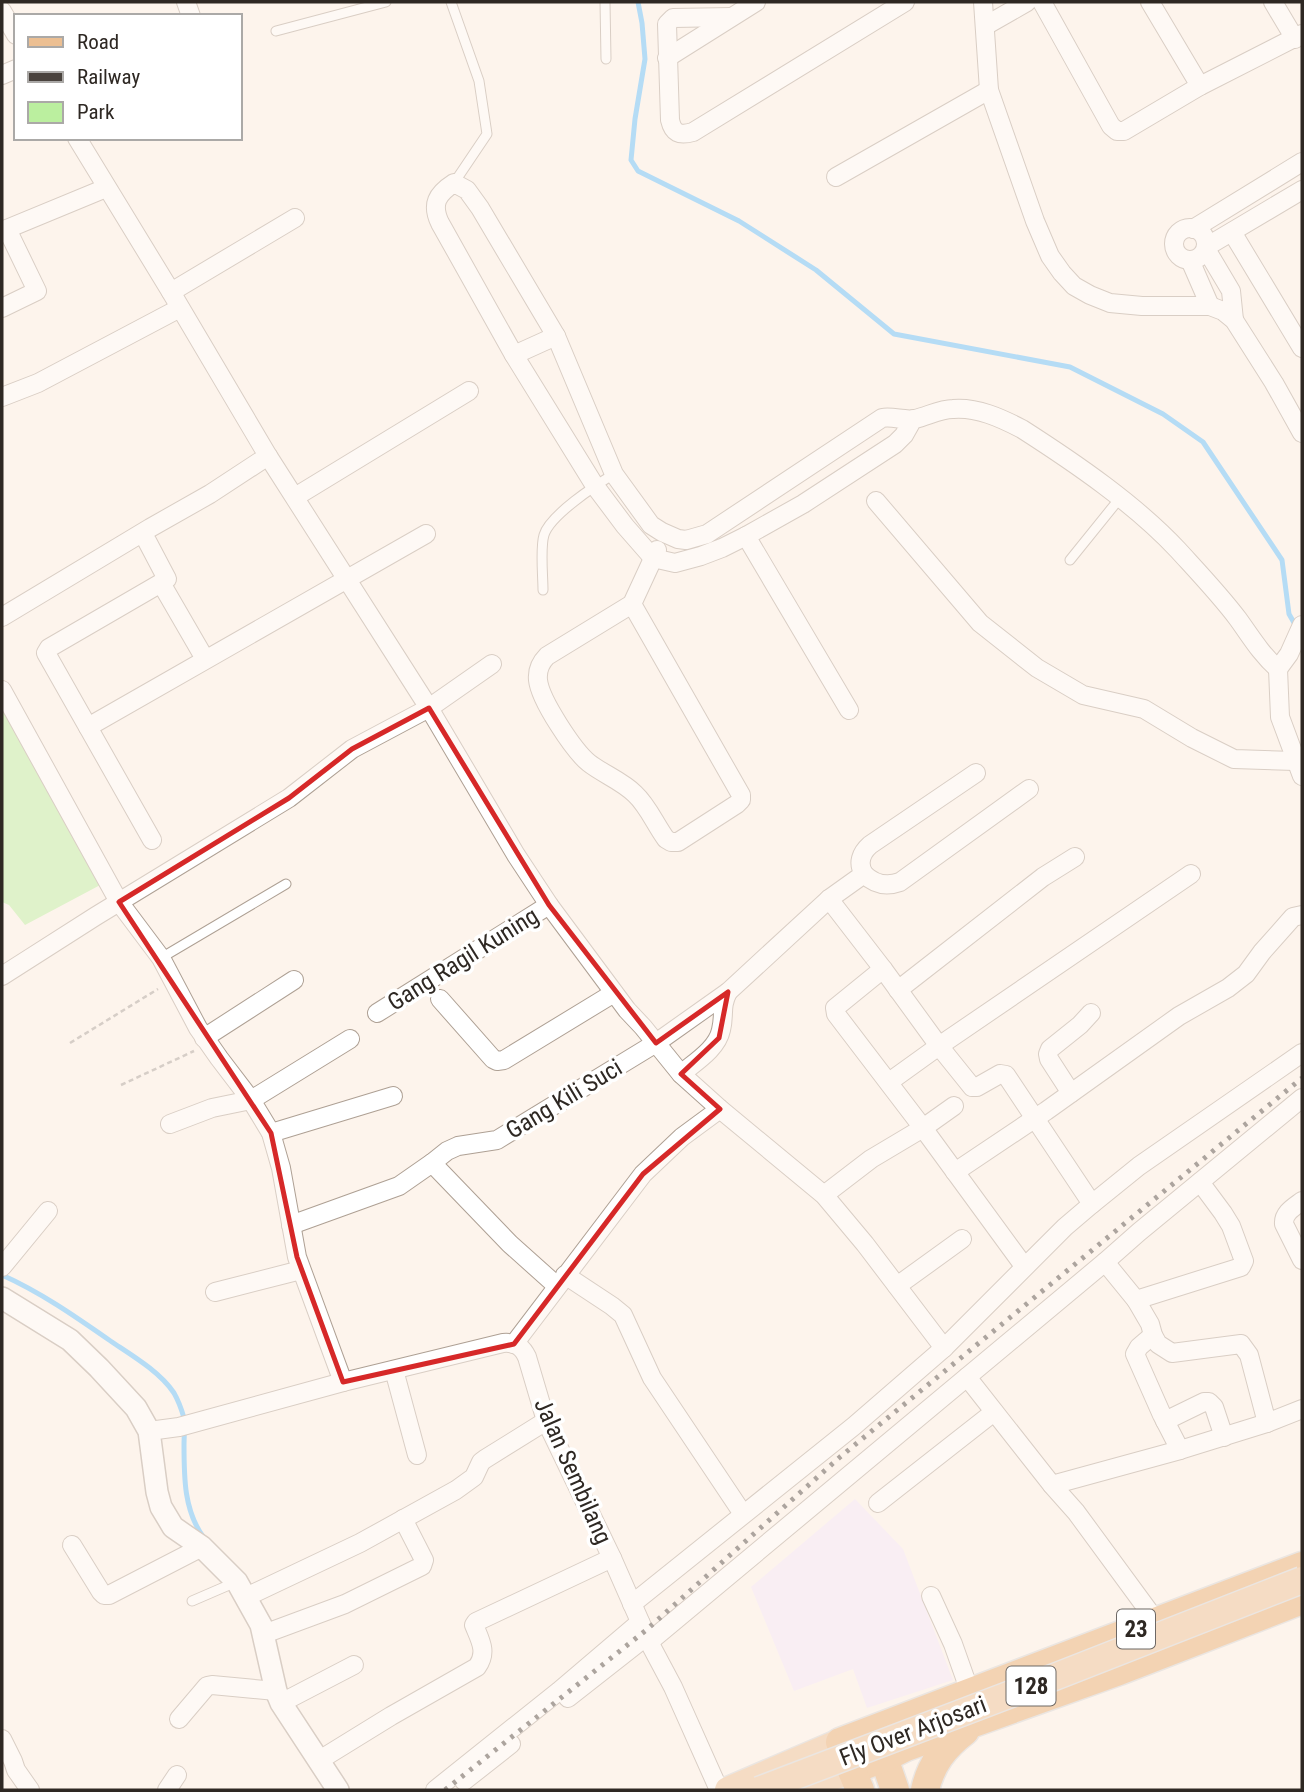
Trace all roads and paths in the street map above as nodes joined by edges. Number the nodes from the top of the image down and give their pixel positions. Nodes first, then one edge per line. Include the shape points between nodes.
1 (386, 2) edge
2 (452, 2) edge
3 (605, 2) edge
4 (756, 2) edge
5 (905, 2) edge
6 (984, 2) edge
7 (1027, 2) edge
8 (1042, 2) edge
9 (1150, 2) edge
10 (1273, 2) edge
11 (875, 11) edge
12 (732, 17) junction
13 (985, 26) junction
14 (276, 31) dead end
15 (1298, 37) edge
16 (667, 58) junction
17 (607, 59) dead end
18 (1200, 86) junction
19 (989, 89) junction
20 (78, 140) edge
21 (1302, 163) edge
22 (836, 177) dead end
23 (454, 183) junction
24 (106, 188) junction
25 (1302, 190) edge
26 (295, 219) dead end
27 (1193, 229) junction
28 (5, 230) edge
29 (1232, 232) junction
30 (1206, 248) junction
31 (1189, 260) junction
32 (171, 292) junction
33 (1210, 306) junction
34 (2, 309) edge
35 (180, 309) junction
36 (1234, 320) junction
37 (556, 336) junction
38 (1302, 348) edge
39 (514, 355) junction
40 (468, 391) dead end
41 (2, 397) edge
42 (913, 419) junction
43 (1302, 433) edge
44 (268, 456) junction
45 (614, 474) junction
46 (595, 486) junction
47 (295, 497) junction
48 (1121, 498) junction
49 (876, 501) dead end
50 (426, 534) dead end
51 (665, 534) junction
52 (746, 536) junction
53 (147, 541) dead end
54 (653, 558) junction
55 (1070, 560) dead end
56 (346, 579) junction
57 (161, 583) junction
58 (543, 590) dead end
59 (632, 604) junction
60 (2, 617) edge
61 (1302, 625) edge
62 (205, 659) junction
63 (492, 664) dead end
64 (1278, 669) junction
65 (2, 690) edge
66 (429, 708) junction
67 (849, 710) dead end
68 (88, 727) junction
69 (1299, 769) edge
70 (976, 774) dead end
71 (1030, 789) dead end
72 (152, 840) dead end
73 (1075, 857) dead end
74 (864, 874) junction
75 (1191, 874) dead end
76 (286, 884) dead end
77 (829, 900) junction
78 (119, 902) junction
79 (549, 905) junction
80 (1302, 915) edge
81 (161, 958) junction
82 (883, 969) junction
83 (2, 976) edge
84 (173, 980) junction
85 (294, 980) dead end
86 (898, 990) junction
87 (728, 992) junction
88 (614, 993) junction
89 (440, 999) dead end
90 (377, 1013) dead end
91 (1091, 1013) dead end
92 (350, 1039) dead end
93 (207, 1041) junction
94 (70, 1042) dead end
95 (656, 1043) junction
96 (939, 1046) junction
97 (1302, 1053) edge
98 (681, 1074) junction
99 (890, 1082) junction
100 (121, 1085) dead end
101 (1071, 1093) junction
102 (393, 1096) dead end
103 (1302, 1098) edge
104 (251, 1100) junction
105 (954, 1106) dead end
106 (720, 1109) junction
107 (1034, 1119) junction
108 (170, 1124) dead end
109 (923, 1128) junction
110 (271, 1133) junction
111 (432, 1163) junction
112 (955, 1172) junction
113 (1200, 1182) junction
114 (824, 1195) junction
115 (1302, 1201) edge
116 (1092, 1204) junction
117 (48, 1211) dead end
118 (291, 1226) junction
119 (962, 1240) dead end
120 (1302, 1260) edge
121 (1021, 1262) dead end
122 (1105, 1262) junction
123 (2, 1267) edge
124 (301, 1270) junction
125 (561, 1281) junction
126 (897, 1286) junction
127 (215, 1292) dead end
128 (2, 1298) edge
129 (1136, 1300) junction
130 (1153, 1335) junction
131 (514, 1344) junction
132 (944, 1348) junction
133 (394, 1370) junction
134 (967, 1377) junction
135 (343, 1382) junction
136 (1302, 1409) edge
137 (993, 1412) junction
138 (546, 1421) junction
139 (1165, 1421) junction
140 (1267, 1423) junction
141 (149, 1431) junction
142 (1224, 1437) junction
143 (1180, 1450) junction
144 (417, 1455) dead end
145 (1052, 1485) junction
146 (878, 1503) dead end
147 (743, 1514) junction
148 (402, 1519) junction
149 (72, 1545) dead end
150 (202, 1547) junction
151 (612, 1559) junction
152 (1302, 1566) edge
153 (247, 1592) junction
154 (931, 1596) dead end
155 (192, 1601) dead end
156 (1300, 1601) edge
157 (632, 1604) junction
158 (1156, 1621) junction
159 (270, 1632) junction
160 (645, 1634) junction
161 (354, 1665) dead end
162 (970, 1692) junction
163 (283, 1699) junction
164 (179, 1719) dead end
165 (979, 1721) junction
166 (873, 1729) junction
167 (2, 1739) edge
168 (840, 1742) junction
169 (322, 1758) junction
170 (884, 1758) junction
171 (177, 1775) dead end
172 (856, 1780) edge
173 (30, 1790) edge
174 (167, 1790) edge
175 (338, 1790) edge
176 (435, 1790) edge
177 (454, 1790) edge
178 (719, 1790) edge
179 (728, 1790) edge
180 (759, 1790) edge
181 (797, 1790) edge
182 (895, 1790) edge
183 (925, 1790) edge

1 - 14 lane
2 - 23 lane via 479,81 487,134
3 - 17 lane
4 - 12 street
5 - 11 street
6 - 13 street
7 - 13 street
8 - 18 street via 1116,131 1124,131
9 - 18 street
10 - 15 street
11 - 16 street via 692,132 677,133 671,123
12 - 16 street
12 - 16 street via 672,19 667,26
13 - 19 street
15 - 18 street
19 - 22 street
19 - 33 street via 1035,221 1051,256 1074,286 1110,303
20 - 24 street
21 - 27 street
23 - 37 street via 467,190 480,208
23 - 39 street via 437,200 435,213
24 - 28 street
24 - 32 street
25 - 29 street
26 - 32 street
27 - 30 street via 1205,238
27 - 31 street via 1178,233 1174,243 1176,253
28 - 34 street via 37,291
29 - 30 street
29 - 38 street
30 - 31 street
30 - 36 street via 1231,291
31 - 33 street
32 - 35 street
33 - 36 street
35 - 41 street
35 - 44 street
36 - 43 street
37 - 39 street
37 - 45 street
39 - 46 street
40 - 47 street
42 - 48 street via 952,408 983,412 1038,439
42 - 51 street via 882,418 707,534 686,540
42 - 52 street via 895,444
44 - 47 street
44 - 60 street
45 - 46 lane
45 - 51 street via 651,525
46 - 54 street
46 - 58 lane via 548,527 543,544
47 - 56 street
48 - 55 lane
48 - 64 street via 1178,550
49 - 69 street via 980,623 1037,668 1083,695 1143,709 1234,759
50 - 56 street
51 - 54 street
52 - 54 street via 685,561
52 - 67 street
53 - 57 street via 167,579
54 - 59 street
56 - 62 street
56 - 66 street
57 - 62 street
57 - 68 street via 47,650
59 - 59 street via 547,656 539,666 538,684 580,755 634,793 666,839 678,842 737,804 741,795
61 - 64 street
62 - 68 street
63 - 66 street
64 - 69 street via 1280,717
65 - 78 street
66 - 78 street via 352,749 289,799
66 - 79 street
68 - 72 street
70 - 74 street via 870,845 860,860
71 - 74 street via 900,882 881,884
73 - 86 street
74 - 77 street, Gang Kili Suci
75 - 96 street
76 - 81 lane
77 - 82 street
77 - 87 street, Gang Kili Suci
78 - 81 street
78 - 83 street
79 - 88 street
79 - 90 street, Gang Ragil Kuning
80 - 101 street via 1293,917 1246,974 1228,988 1179,1016
81 - 84 street
82 - 86 street
82 - 99 street via 835,1009
84 - 93 street
84 - 94 path
85 - 93 street
86 - 96 street
87 - 95 street, Gang Kili Suci
87 - 98 street via 719,1038
88 - 89 street via 499,1062
88 - 95 street
91 - 101 street via 1048,1054
92 - 104 street
93 - 100 path
93 - 104 street
95 - 98 street
95 - 111 street, Gang Kili Suci via 497,1140 458,1146
96 - 99 street
96 - 107 street via 972,1087 1006,1075
97 - 116 street
98 - 106 street
99 - 109 street
101 - 107 street
102 - 110 street
103 - 113 street
104 - 108 street
104 - 110 street
105 - 109 street
106 - 114 street
106 - 125 street via 643,1174
107 - 112 street
107 - 116 street
109 - 112 street
109 - 114 street
110 - 118 street
111 - 118 street, Gang Kili Suci via 399,1186
111 - 125 street via 510,1244
112 - 121 street
113 - 122 street
113 - 129 street via 1231,1226 1244,1261 1241,1267
114 - 126 street
115 - 120 street via 1284,1219
116 - 132 street
117 - 123 street
118 - 124 street
119 - 126 street
122 - 129 street
122 - 134 street
124 - 127 street
124 - 135 street
125 - 131 street
125 - 147 street via 620,1312 652,1378
126 - 132 street
128 - 141 street via 70,1340 136,1408
129 - 130 street
130 - 139 street via 1135,1354
130 - 140 street via 1172,1353 1241,1344 1249,1355
131 - 133 street
131 - 138 street, Jalan Sembilang via 527,1357
132 - 147 street
133 - 135 street
133 - 144 street
134 - 137 street
134 - 160 street
135 - 141 street
136 - 140 street
137 - 145 street
137 - 146 street
138 - 148 street via 481,1462 474,1477 456,1490
138 - 151 street, Jalan Sembilang
139 - 142 street via 1209,1402
139 - 143 street
140 - 142 street
141 - 150 street via 161,1507 173,1527
142 - 143 street
143 - 145 street
145 - 158 street
147 - 157 street
148 - 153 street
148 - 159 street via 424,1560 422,1566 345,1604
149 - 150 street via 104,1595
150 - 153 street
151 - 157 street, Jalan Sembilang
151 - 169 street via 476,1622 483,1648 477,1667
152 - 158 highway, 23
153 - 155 lane
153 - 159 street
154 - 162 street
156 - 165 highway, 23
156 - 180 main road, Fly Over Arjosari / 128, bridge via 1011,1694
157 - 160 street, Jalan Sembilang
158 - 162 highway, 23
159 - 163 street
160 - 176 street via 559,1692
160 - 177 street
160 - 178 street, Jalan Sembilang
161 - 163 street
162 - 166 highway, 23
163 - 164 street via 212,1685
163 - 169 street
165 - 170 highway, 23
165 - 183 highway via 942,1752
166 - 168 highway, 23
166 - 170 highway
167 - 173 street
168 - 172 highway
168 - 179 main road
169 - 175 street
170 - 172 highway, 23
170 - 182 highway
171 - 174 street
172 - 181 main road

